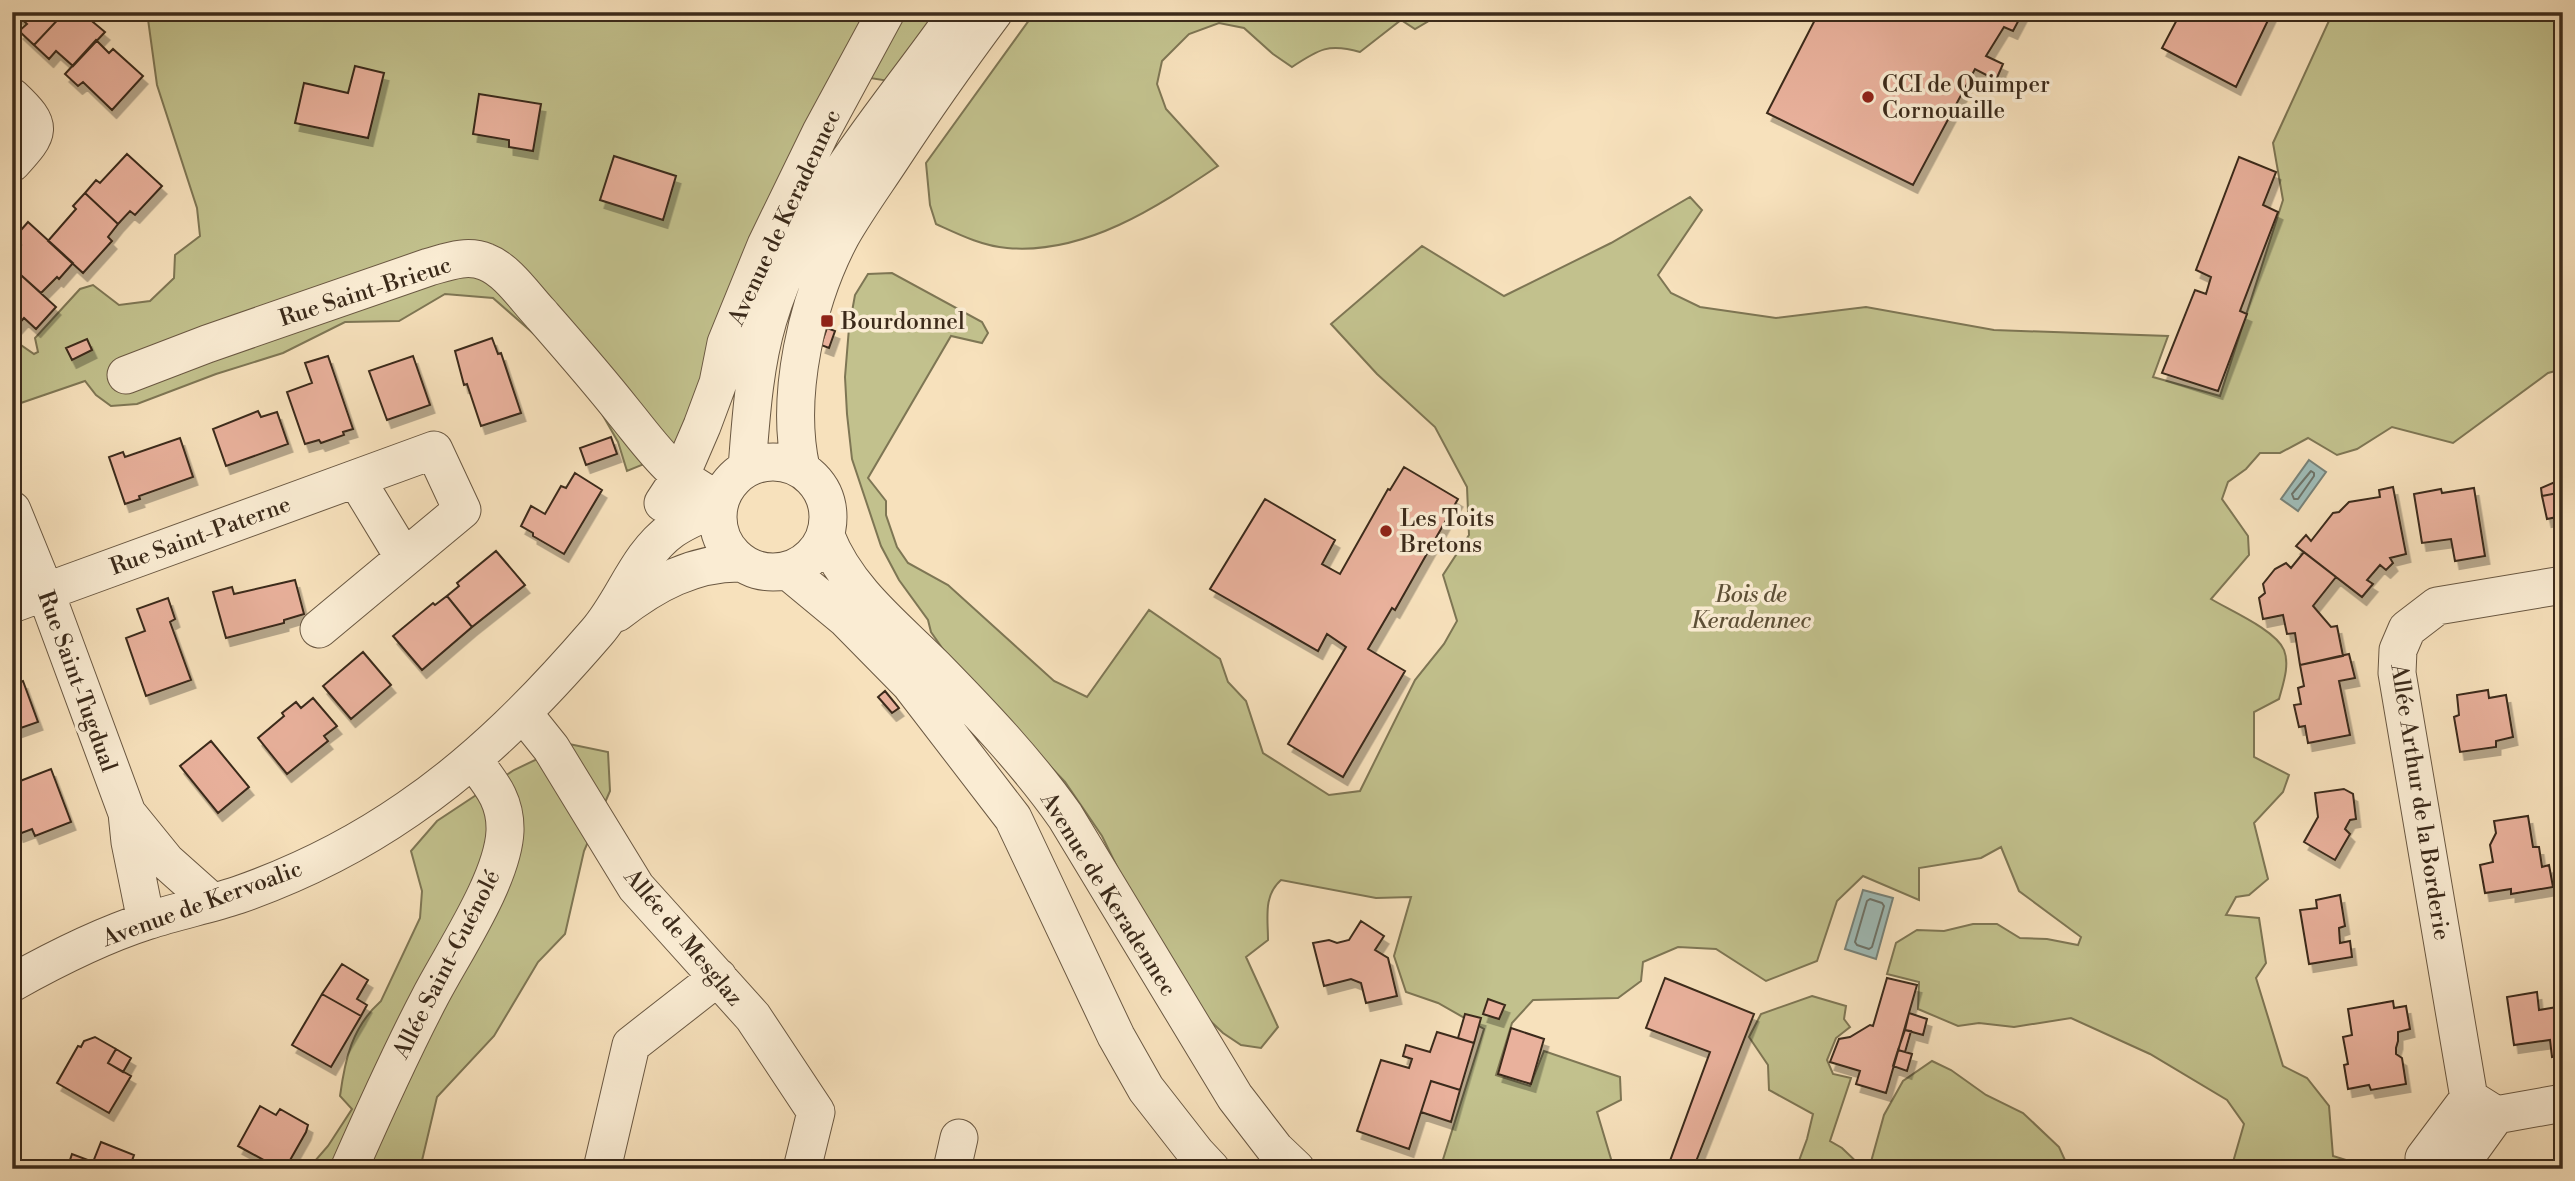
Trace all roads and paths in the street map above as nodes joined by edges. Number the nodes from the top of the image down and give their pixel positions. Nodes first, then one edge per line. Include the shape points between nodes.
1 (886, 12) edge
2 (958, 12) edge
3 (994, 12) edge
4 (12, 97) edge
5 (12, 163) edge
6 (126, 375) dead end
7 (747, 468) junction
8 (801, 468) junction
9 (356, 479) junction
10 (671, 490) junction
11 (719, 504) junction
12 (12, 510) edge
13 (826, 536) junction
14 (404, 558) junction
15 (742, 563) junction
16 (788, 571) junction
17 (2563, 585) edge
18 (29, 598) edge
19 (605, 623) junction
20 (319, 629) dead end
21 (523, 713) junction
22 (473, 760) junction
23 (127, 813) junction
24 (1086, 849) junction
25 (1040, 873) junction
26 (212, 902) junction
27 (146, 921) junction
28 (718, 977) junction
29 (12, 983) edge
30 (2563, 1102) edge
31 (2483, 1107) junction
32 (349, 1169) edge
33 (602, 1169) edge
34 (802, 1169) edge
35 (1211, 1169) edge
36 (1296, 1169) edge
37 (2438, 1169) edge
38 (2457, 1169) edge

1 - 10 street, Avenue de Keradennec via 766,245 726,343 718,383
2 - 7 street via 831,185 796,249 761,349
3 - 8 street via 856,212 826,270 799,376 795,428
4 - 5 street via 33,119 35,131
6 - 10 street, Rue Saint-Brieuc via 429,267 474,258 505,275 623,411 659,458
7 - 8 street via 780,461
7 - 11 street via 726,487
8 - 13 street via 816,480 827,501
9 - 14 street
9 - 14 street, Rue Saint-Paterne via 435,450 462,510
9 - 18 street, Rue Saint-Paterne
10 - 11 street, Rue Saint-Brieuc via 692,486
11 - 15 street via 723,541
11 - 19 street, Avenue de Kervoalic via 669,532 648,554
12 - 18 street, Rue Saint-Tugdual
13 - 16 street via 817,552
13 - 24 street, Avenue de Keradennec via 834,558 861,594 1000,735 1044,785
14 - 20 street, Rue Saint-Paterne
15 - 16 street via 772,573
15 - 19 street, Avenue de Kervoalic via 718,562 690,570 655,587
16 - 25 street, Avenue de Keradennec via 846,619 910,684 1013,818
17 - 31 street, Allée Arthur de la Borderie via 2437,606 2407,629 2398,650 2397,673
18 - 23 street, Rue Saint-Tugdual
19 - 21 street, Avenue de Kervoalic
21 - 22 street, Avenue de Kervoalic
21 - 28 street, Allée de Mesglaz via 551,748 636,887
22 - 26 street, Avenue de Kervoalic via 354,843 278,879
22 - 32 street, Allée Saint-Guénolé via 501,800 505,834 497,866 388,1080
23 - 26 street, Rue Saint-Tugdual via 166,861
23 - 27 street, Rue Saint-Tugdual
24 - 25 street
24 - 36 street, Avenue de Keradennec via 1235,1097
25 - 35 street, Avenue de Keradennec via 1140,1078
26 - 27 street, Avenue de Kervoalic
27 - 29 street, Avenue de Kervoalic
28 - 33 street via 631,1045
28 - 34 street, Allée de Mesglaz via 753,1017 816,1112
30 - 31 street
31 - 37 street via 2424,1158
31 - 38 street

